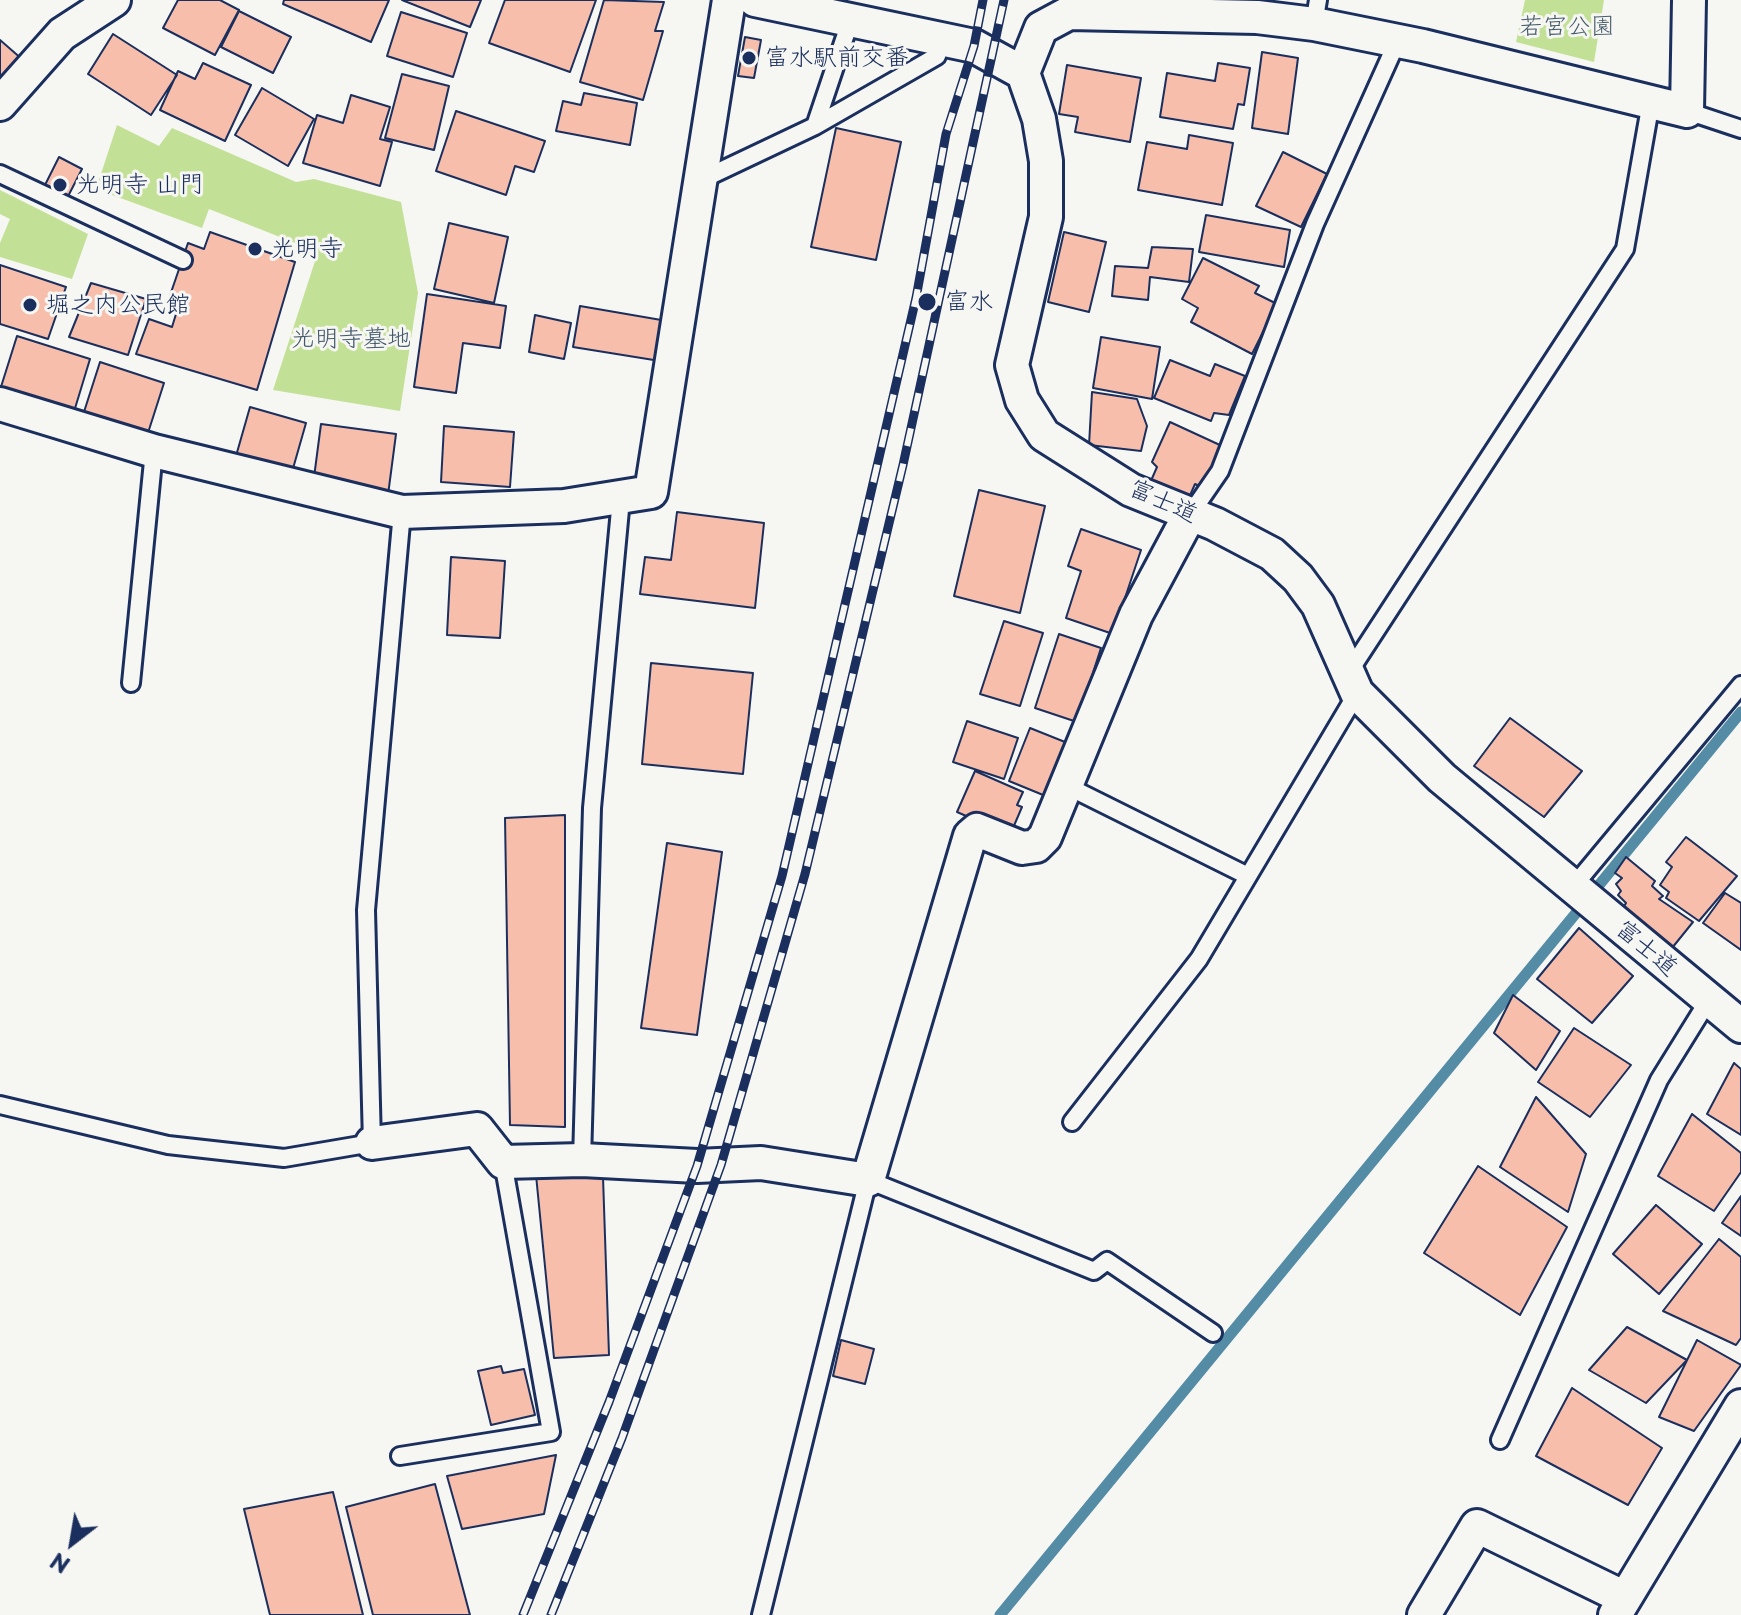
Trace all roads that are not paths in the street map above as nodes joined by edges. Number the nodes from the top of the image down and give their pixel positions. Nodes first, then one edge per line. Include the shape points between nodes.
1 (114, 0) edge
2 (729, 0) edge
3 (755, 0) edge
4 (1689, 0) edge
5 (1099, 6) edge
6 (1316, 12) edge
7 (851, 19) junction
8 (942, 39) junction
9 (1397, 42) junction
10 (1023, 73) junction
11 (1651, 102) junction
12 (0, 104) edge
13 (1687, 111) junction
14 (815, 126) junction
15 (1741, 129) edge
16 (0, 174) edge
17 (699, 181) junction
18 (183, 260) dead end
19 (0, 404) edge
20 (154, 451) junction
21 (621, 499) junction
22 (402, 512) junction
23 (1189, 516) junction
24 (131, 683) dead end
25 (1353, 683) junction
26 (1741, 685) edge
27 (1067, 786) junction
28 (1248, 876) junction
29 (1581, 895) junction
30 (1708, 1001) junction
31 (1741, 1026) edge
32 (0, 1105) edge
33 (1072, 1122) dead end
34 (372, 1143) junction
35 (582, 1160) junction
36 (503, 1162) junction
37 (868, 1180) junction
38 (1213, 1333) dead end
39 (1741, 1406) edge
40 (1500, 1440) dead end
41 (400, 1456) dead end
42 (1620, 1606) edge
43 (761, 1615) edge
44 (1424, 1615) edge

1 - 12 street via 62,34
2 - 17 street
3 - 7 street
4 - 13 street
5 - 6 street via 1257,17
5 - 10 street via 1069,13 1041,28
6 - 9 street
7 - 8 street
7 - 14 lane
8 - 10 street via 974,46
8 - 14 lane via 937,56
9 - 11 street
9 - 23 lane via 1315,224 1220,471
10 - 23 street, 富士道 via 1046,161 1046,217 1012,365 1022,400 1044,435 1074,457
11 - 13 street
11 - 25 lane via 1625,249
13 - 15 lane
14 - 17 lane
16 - 18 lane
17 - 21 street via 651,492
19 - 20 street
20 - 22 street
20 - 24 lane
21 - 22 street
21 - 35 lane via 592,808
22 - 34 lane via 366,910
23 - 25 street, 富士道 via 1272,554 1298,578 1318,605
23 - 27 street via 1136,615
25 - 28 lane
25 - 29 street, 富士道 via 1442,778
26 - 29 lane
27 - 28 lane
27 - 37 street via 1036,846 1022,848 977,830 970,836
28 - 33 lane via 1199,959
29 - 30 street, 富士道
30 - 31 street, 富士道
30 - 40 lane via 1659,1080
32 - 34 lane via 168,1145 284,1158
34 - 36 street via 477,1129
35 - 36 street
35 - 37 street via 697,1166 761,1163
36 - 41 lane via 551,1432
37 - 38 lane via 1094,1271 1107,1261
37 - 43 lane
39 - 42 street
42 - 44 street via 1477,1526

